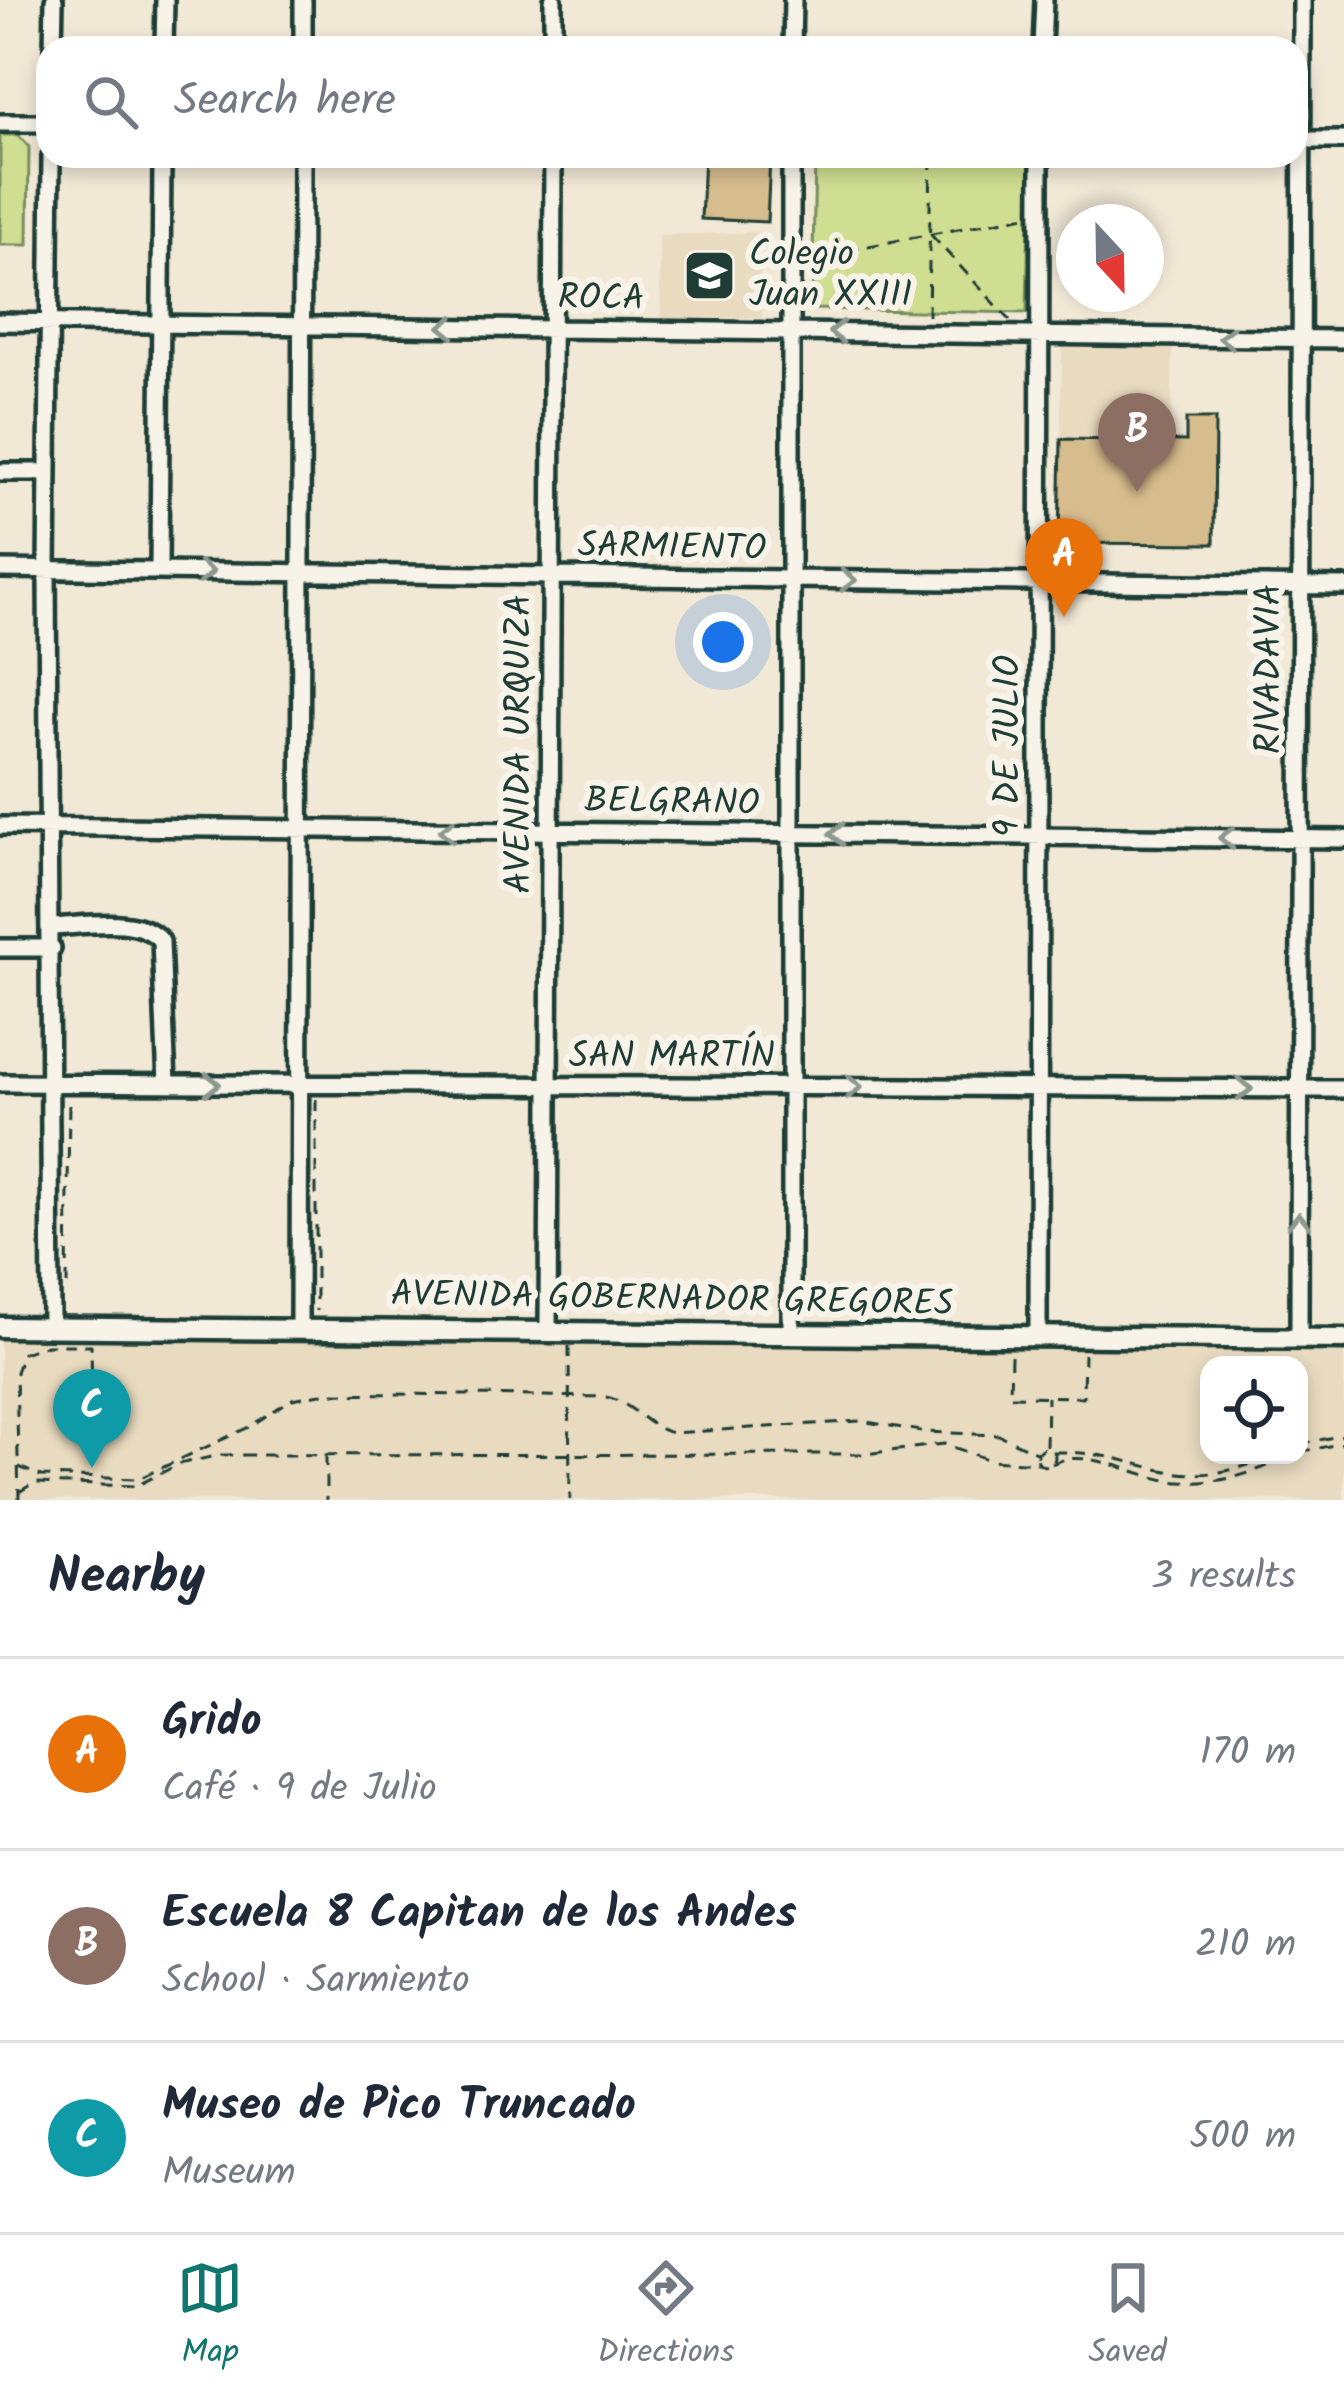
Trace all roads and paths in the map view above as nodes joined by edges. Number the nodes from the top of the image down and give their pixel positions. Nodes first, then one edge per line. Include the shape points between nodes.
1 (54, 0) edge
2 (165, 0) edge
3 (303, 0) edge
4 (553, 0) edge
5 (793, 0) edge
6 (1044, 0) edge
7 (1302, 0) edge
8 (53, 36) edge
9 (164, 36) edge
10 (302, 36) edge
11 (553, 36) edge
12 (792, 36) edge
13 (1042, 36) edge
14 (1301, 36) edge
15 (0, 123) edge
16 (36, 123) edge
17 (1308, 140) edge
18 (1344, 140) edge
19 (51, 168) edge
20 (162, 168) edge
21 (302, 168) edge
22 (553, 168) edge
23 (791, 168) edge
24 (931, 168) edge
25 (1040, 168) edge
26 (1298, 168) edge
27 (1040, 214) junction
28 (931, 235) junction
29 (791, 261) junction
30 (0, 322) edge
31 (50, 322) junction
32 (160, 323) junction
33 (302, 325) junction
34 (552, 328) junction
35 (791, 332) junction
36 (927, 333) junction
37 (1032, 335) junction
38 (1299, 339) junction
39 (1344, 339) edge
40 (0, 472) edge
41 (48, 472) junction
42 (0, 569) edge
43 (46, 570) junction
44 (159, 571) junction
45 (301, 573) junction
46 (551, 576) junction
47 (791, 579) junction
48 (1039, 582) junction
49 (1300, 586) junction
50 (1344, 586) edge
51 (0, 826) edge
52 (50, 827) junction
53 (300, 830) junction
54 (550, 832) junction
55 (791, 834) junction
56 (1039, 836) junction
57 (1300, 838) junction
58 (1344, 839) edge
59 (52, 927) junction
60 (0, 948) edge
61 (52, 948) junction
62 (0, 1083) edge
63 (62, 1084) junction
64 (167, 1084) junction
65 (308, 1085) junction
66 (549, 1086) junction
67 (791, 1087) junction
68 (1038, 1088) junction
69 (1300, 1089) junction
70 (1344, 1089) edge
71 (66, 1294) dead end
72 (316, 1316) dead end
73 (0, 1327) edge
74 (51, 1327) junction
75 (299, 1330) junction
76 (548, 1332) junction
77 (569, 1332) junction
78 (791, 1334) junction
79 (1038, 1336) junction
80 (1300, 1338) junction
81 (1344, 1339) edge
82 (1011, 1348) dead end
83 (1084, 1352) dead end
84 (568, 1396) junction
85 (1047, 1396) junction
86 (1344, 1439) edge
87 (1308, 1443) edge
88 (93, 1444) dead end
89 (1046, 1448) junction
90 (1308, 1449) edge
91 (1054, 1452) junction
92 (569, 1454) junction
93 (1038, 1454) junction
94 (326, 1455) junction
95 (1039, 1462) junction
96 (1052, 1464) junction
97 (1254, 1464) edge
98 (1271, 1464) edge
99 (19, 1467) junction
100 (19, 1492) junction
101 (19, 1500) edge
102 (326, 1500) edge
103 (570, 1500) edge

1 - 8 street
2 - 9 street
3 - 10 street
4 - 11 street
5 - 12 street
6 - 13 street
7 - 14 street, RIVADAVIA
15 - 16 street
17 - 18 street
19 - 31 street
20 - 32 street
21 - 33 street
22 - 34 street, AVENIDA URQUIZA
23 - 29 street
24 - 28 path
25 - 27 street, 9 DE JULIO
26 - 38 street, RIVADAVIA
27 - 28 path
27 - 37 street, 9 DE JULIO
28 - 29 path
28 - 36 path
28 - 37 path
29 - 35 street
30 - 31 street, ROCA
31 - 32 street, ROCA
31 - 41 street
32 - 33 street, ROCA
32 - 44 street
34 -> 33 street, ROCA
33 - 45 street
34 - 35 street, ROCA
34 - 46 street, AVENIDA URQUIZA
36 -> 35 street, ROCA
35 - 47 street
36 - 37 street, ROCA
38 -> 37 street, ROCA
37 - 48 street, 9 DE JULIO
38 - 39 street, ROCA
38 - 49 street, RIVADAVIA
40 - 41 street
41 - 43 street
42 - 43 street, SARMIENTO
43 - 44 street, SARMIENTO
43 - 52 street
44 -> 45 street, SARMIENTO
45 - 46 street, SARMIENTO
45 - 53 street
46 - 47 street, SARMIENTO
46 - 54 street, AVENIDA URQUIZA
47 -> 48 street, SARMIENTO
47 - 55 street
48 - 49 street, SARMIENTO
48 - 56 street, 9 DE JULIO
49 - 50 street, SARMIENTO
49 - 57 street, RIVADAVIA
51 - 52 street, BELGRANO
52 - 53 street, BELGRANO
52 - 59 street
54 -> 53 street, BELGRANO
53 - 65 street
54 - 55 street, BELGRANO
54 - 66 street, AVENIDA URQUIZA
56 -> 55 street, BELGRANO
55 - 67 street
57 -> 56 street, BELGRANO
56 - 68 street, 9 DE JULIO
57 - 58 street, BELGRANO
57 - 69 street, RIVADAVIA
59 - 61 street
59 - 64 street via 134,926 161,941
60 - 61 street
61 - 63 street
62 - 63 street, SAN MARTÍN
63 - 64 street, SAN MARTÍN
63 - 71 path
63 - 74 street
64 -> 65 street, SAN MARTÍN
65 - 66 street, SAN MARTÍN
65 - 72 path
65 - 75 street
66 - 67 street, SAN MARTÍN
66 - 76 street, AVENIDA URQUIZA
67 -> 68 street, SAN MARTÍN
67 - 78 street
68 -> 69 street, SAN MARTÍN
68 - 79 street, 9 DE JULIO
69 - 70 street, SAN MARTÍN
80 -> 69 street, RIVADAVIA
73 - 74 main road, AVENIDA GOBERNADOR GREGORES
74 - 75 main road, AVENIDA GOBERNADOR GREGORES
75 - 76 main road, AVENIDA GOBERNADOR GREGORES
76 - 77 main road, AVENIDA GOBERNADOR GREGORES
77 - 78 main road, AVENIDA GOBERNADOR GREGORES
77 - 84 path
78 - 79 main road, AVENIDA GOBERNADOR GREGORES
79 - 80 main road, AVENIDA GOBERNADOR GREGORES
80 - 81 main road, AVENIDA GOBERNADOR GREGORES
82 - 85 path via 1010,1396
83 - 85 path via 1084,1397
84 - 92 path
84 - 93 path via 620,1400 673,1433 861,1421 999,1435
84 - 99 path via 306,1394 138,1479 40,1476
85 - 89 path
86 - 87 path
86 - 90 path
88 - 99 path via 91,1345 33,1348 16,1372
89 - 91 path
89 - 93 path
91 - 96 path
91 - 97 path via 1179,1475
92 - 94 path
92 - 95 path via 866,1454 944,1444 990,1460
92 - 103 path
93 - 95 path
94 - 100 path via 220,1455 136,1486 34,1483
94 - 102 path
95 - 96 path
96 - 98 path via 1079,1458 1159,1480 1214,1483
99 - 100 path
100 - 101 path

